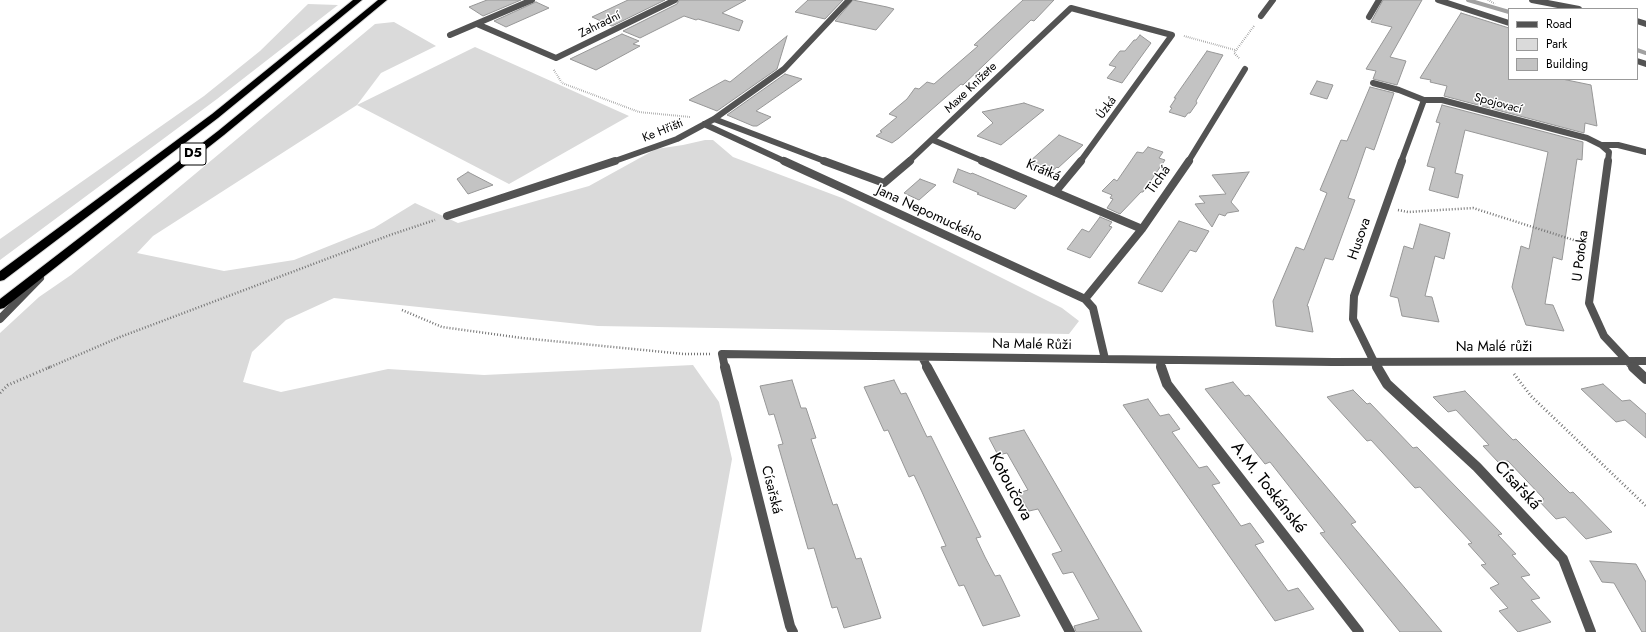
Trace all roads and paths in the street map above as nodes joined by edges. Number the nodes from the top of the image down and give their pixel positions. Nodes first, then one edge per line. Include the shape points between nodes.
1 (358, 0) edge
2 (383, 0) edge
3 (532, 0) edge
4 (675, 0) edge
5 (849, 0) edge
6 (1273, 0) edge
7 (1379, 0) edge
8 (1438, 0) edge
9 (1532, 0) edge
10 (1574, 8) edge
11 (1261, 16) joint
12 (1369, 17) dead end
13 (1508, 23) edge
14 (477, 24) junction
15 (450, 35) dead end
16 (1172, 35) junction
17 (1236, 50) junction
18 (556, 58) junction
19 (1245, 69) joint
20 (1373, 83) dead end
21 (1424, 100) junction
22 (714, 119) junction
23 (704, 124) junction
24 (933, 140) junction
25 (1601, 145) junction
26 (1646, 152) edge
27 (884, 183) joint
28 (1056, 191) junction
29 (1385, 206) junction
30 (447, 216) joint
31 (1142, 228) junction
32 (1595, 247) junction
33 (55, 263) junction
34 (0, 277) edge
35 (1085, 299) junction
36 (0, 305) edge
37 (402, 310) dead end
38 (0, 319) edge
39 (722, 354) junction
40 (922, 357) junction
41 (1105, 359) junction
42 (1159, 360) junction
43 (1373, 361) junction
44 (1503, 361) junction
45 (1646, 361) edge
46 (1342, 362) joint
47 (1627, 362) junction
48 (1646, 379) edge
49 (1387, 384) joint
50 (0, 393) edge
51 (1646, 506) edge
52 (793, 632) edge
53 (1070, 632) edge
54 (1359, 632) edge
55 (1591, 632) edge

1 - 34 highway, D5 via 215,116
2 - 33 highway, D5 via 221,133
3 - 14 street
4 - 18 street, Zahradní
5 - 22 street, Ke Hřišti via 784,69
6 - 11 street
7 - 12 street
8 - 13 street
9 - 10 street
11 - 17 path
14 - 15 street
14 - 18 street
16 - 17 path
16 - 24 street, Maxe Knížete via 1071,8
16 - 28 street, Úzká via 1092,147
17 - 19 path via 1234,53 1244,62
18 - 22 path via 553,71 562,83 598,98 639,112
19 - 31 street, Tichá via 1190,159
20 - 21 street, Spojovací
21 - 25 street, Spojovací via 1442,100 1587,138
21 - 29 street, Husova
22 - 23 street, Ke Hřišti
22 - 27 street, Jana Nepomuckého
23 - 30 street, Ke Hřišti via 677,139
23 - 35 street, Jana Nepomuckého
24 - 27 street, Maxe Knížete
24 - 28 street, Krátká
25 - 26 street, Spojovací via 1618,145
25 - 32 street, U Potoka via 1609,152
28 - 31 street, Krátká
29 - 32 path via 1408,212 1473,208
29 - 43 street, Husova via 1354,296 1353,319
30 - 50 path via 148,326 8,385
31 - 35 street, Tichá
32 - 47 street, U Potoka via 1589,303 1604,336
33 - 36 highway, D5
33 - 38 street
35 - 41 street via 1094,308
37 - 39 path via 442,327 522,338 669,352
39 - 40 street, Na Malé Růži
39 - 52 street, Císařská
40 - 41 street, Na Malé Růži
40 - 53 street, Kotoučova
41 - 42 street, Na Malé Růži
42 - 46 street, Na Malé Růži
42 - 54 street, A.M. Toskánské via 1168,384
43 - 44 street, Na Malé růži
43 - 46 street, Na Malé růži
43 - 49 street, Husova
44 - 47 street, Na Malé růži
44 - 51 path via 1531,396
45 - 47 street, Na Malé růži
47 - 48 street, U Potoka
49 - 55 street, Císařská via 1477,467 1563,559

